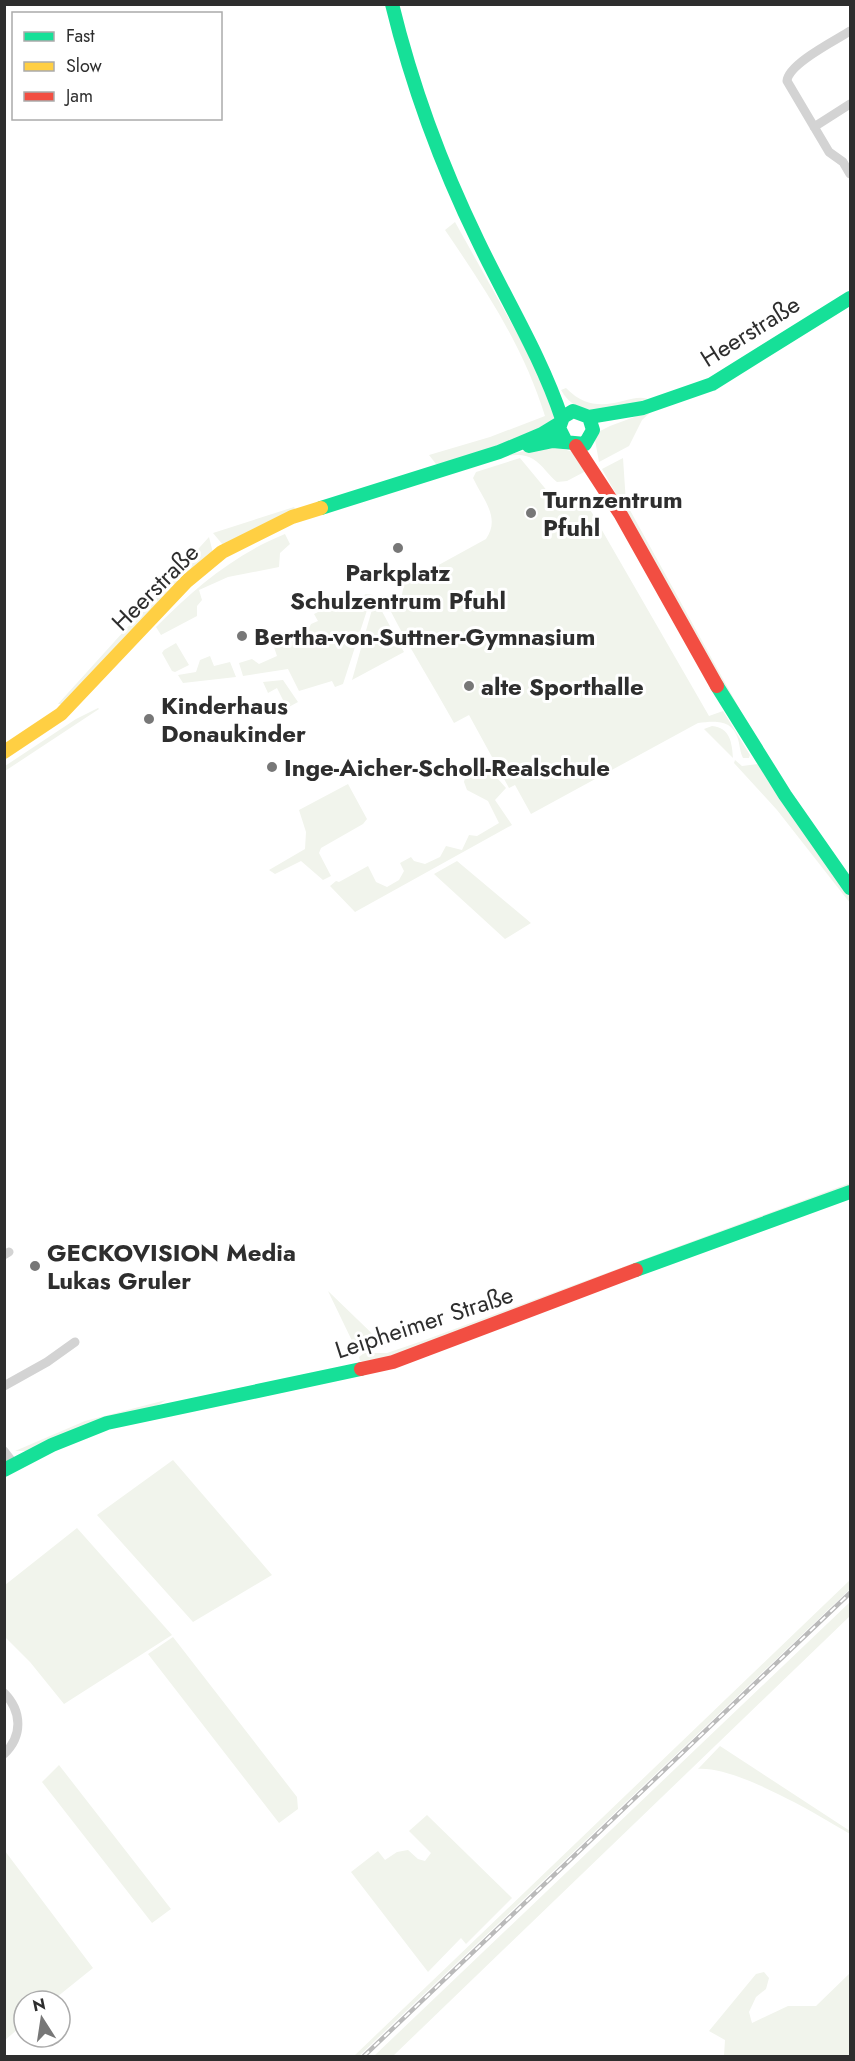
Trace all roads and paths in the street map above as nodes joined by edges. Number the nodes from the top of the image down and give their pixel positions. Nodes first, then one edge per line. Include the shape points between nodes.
1 (392, 4) edge
2 (850, 31) edge
3 (850, 104) edge
4 (814, 127) junction
5 (850, 174) edge
6 (849, 299) edge
7 (551, 384) junction
8 (575, 411) junction
9 (561, 421) junction
10 (583, 435) junction
11 (499, 452) junction
12 (4, 752) edge
13 (850, 888) edge
14 (850, 1192) edge
15 (75, 1342) dead end
16 (4, 1386) edge
17 (4, 1451) edge
18 (9, 1467) edge
19 (4, 1693) edge
20 (4, 1754) edge

1 - 7 street via 403,52 458,200
2 - 4 street via 798,64 787,77
3 - 4 street
4 - 5 street via 829,152 843,162
6 - 10 street, Heerstraße via 807,322 729,375
7 - 8 street
7 - 9 street
8 - 9 street, Heerstraße
8 - 10 street
9 - 10 street via 560,434
9 - 11 street, Heerstraße via 542,434
10 - 11 street, Heerstraße
10 - 13 street via 605,485 741,728
11 - 12 street, Heerstraße via 292,517 222,552 187,581 61,714
14 - 18 street, Leipheimer Straße via 393,1362 120,1419 85,1430
15 - 16 street
17 - 18 street
19 - 20 street via 17,1709 19,1725 14,1745

